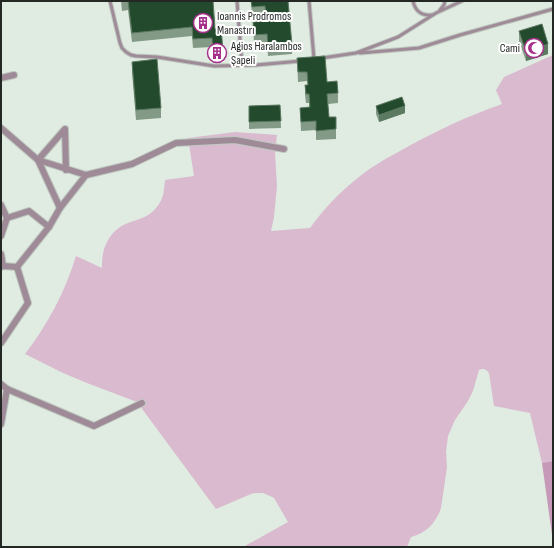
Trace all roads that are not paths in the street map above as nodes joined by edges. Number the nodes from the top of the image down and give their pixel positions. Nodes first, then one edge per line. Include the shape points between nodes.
1 (110, 1) edge
2 (237, 1) edge
3 (309, 1) edge
4 (412, 1) edge
5 (445, 1) edge
6 (462, 1) edge
7 (553, 9) edge
8 (436, 14) junction
9 (356, 53) junction
10 (314, 59) junction
11 (309, 60) edge
12 (303, 61) edge
13 (242, 65) junction
14 (14, 75) dead end
15 (1, 78) edge
16 (1, 128) edge
17 (284, 149) dead end
18 (38, 160) junction
19 (66, 170) junction
20 (86, 175) junction
21 (1, 205) edge
22 (60, 208) junction
23 (7, 218) junction
24 (49, 227) junction
25 (1, 236) edge
26 (1, 254) edge
27 (2, 266) edge
28 (17, 267) junction
29 (1, 343) edge
30 (1, 384) edge
31 (7, 389) junction
32 (142, 403) dead end
33 (1, 424) edge

1 - 13 lane via 120,43 131,55 214,66
2 - 13 lane
3 - 10 lane
4 - 8 lane via 420,13
5 - 8 lane
6 - 8 lane
7 - 9 lane via 419,48
8 - 9 lane via 398,37
9 - 10 lane
10 - 11 lane
12 - 13 lane
14 - 15 street
16 - 18 street
17 - 20 street via 235,140 176,143 132,164
18 - 19 street
18 - 19 street via 65,129
18 - 22 street
19 - 20 street
20 - 22 street
21 - 23 street
22 - 24 street
23 - 24 street via 29,211
23 - 25 street
24 - 28 street
26 - 27 street
27 - 28 street
28 - 29 street via 28,302
30 - 31 street
31 - 32 street via 94,426
31 - 33 street

